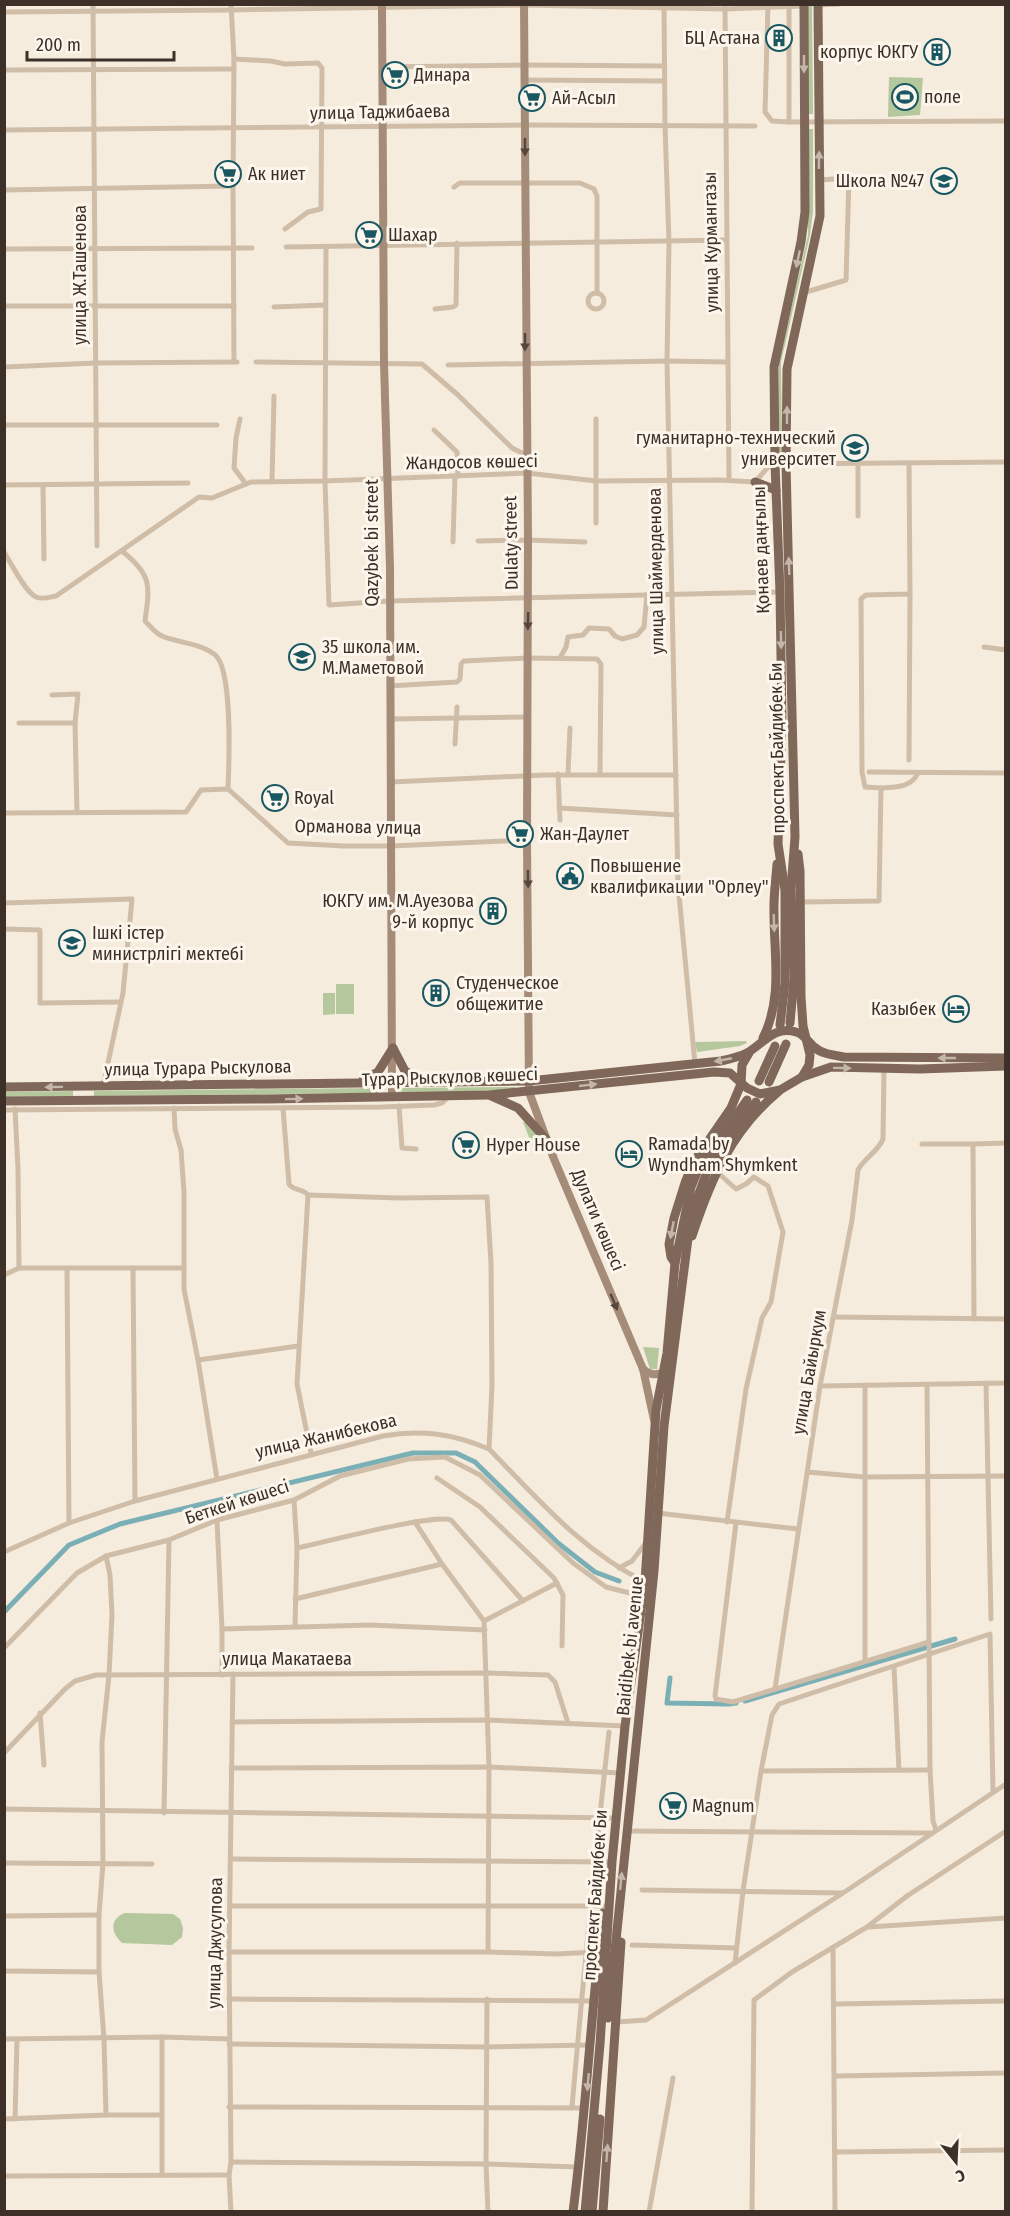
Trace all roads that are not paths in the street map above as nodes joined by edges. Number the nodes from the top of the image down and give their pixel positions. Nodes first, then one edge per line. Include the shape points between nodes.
1 (839, 4) edge
2 (382, 5) edge
3 (524, 5) edge
4 (768, 5) edge
5 (804, 5) edge
6 (818, 5) edge
7 (664, 6) edge
8 (231, 7) edge
9 (725, 7) edge
10 (93, 8) edge
11 (789, 8) junction
12 (4, 12) edge
13 (234, 59) junction
14 (525, 65) junction
15 (665, 66) junction
16 (383, 67) junction
17 (94, 69) junction
18 (234, 69) junction
19 (4, 70) edge
20 (524, 80) junction
21 (664, 81) junction
22 (789, 122) junction
23 (819, 122) junction
24 (1005, 122) edge
25 (805, 123) junction
26 (525, 124) junction
27 (665, 126) junction
28 (725, 126) junction
29 (755, 126) dead end
30 (382, 127) junction
31 (233, 128) junction
32 (321, 128) junction
33 (4, 130) edge
34 (95, 131) junction
35 (819, 180) junction
36 (525, 183) junction
37 (233, 186) junction
38 (454, 187) dead end
39 (4, 190) edge
40 (94, 190) junction
41 (285, 229) dead end
42 (727, 240) junction
43 (525, 242) junction
44 (596, 242) junction
45 (669, 242) junction
46 (458, 243) junction
47 (383, 245) junction
48 (326, 247) junction
49 (95, 248) junction
50 (252, 248) dead end
51 (286, 248) dead end
52 (4, 249) edge
53 (233, 249) junction
54 (597, 293) dead end
55 (803, 293) junction
56 (325, 305) junction
57 (4, 306) edge
58 (95, 306) junction
59 (234, 306) junction
60 (274, 306) dead end
61 (435, 309) dead end
62 (667, 361) junction
63 (256, 362) dead end
64 (325, 362) junction
65 (525, 362) junction
66 (727, 362) junction
67 (96, 363) junction
68 (384, 363) junction
69 (448, 365) dead end
70 (4, 367) edge
71 (274, 396) dead end
72 (240, 419) dead end
73 (596, 419) dead end
74 (96, 424) junction
75 (4, 425) edge
76 (217, 425) dead end
77 (434, 430) dead end
78 (526, 455) junction
79 (1005, 462) edge
80 (858, 463) junction
81 (909, 463) junction
82 (775, 464) junction
83 (786, 468) junction
84 (527, 473) junction
85 (456, 476) junction
86 (388, 479) junction
87 (670, 480) junction
88 (729, 480) junction
89 (596, 481) junction
90 (272, 482) junction
91 (325, 482) junction
92 (755, 482) junction
93 (188, 483) dead end
94 (246, 484) junction
95 (43, 485) junction
96 (97, 485) junction
97 (4, 486) edge
98 (776, 490) junction
99 (858, 516) dead end
100 (596, 523) dead end
101 (528, 540) junction
102 (453, 542) dead end
103 (478, 542) dead end
104 (585, 542) dead end
105 (97, 546) dead end
106 (122, 551) junction
107 (4, 552) edge
108 (44, 559) dead end
109 (780, 592) junction
110 (647, 594) junction
111 (671, 594) junction
112 (910, 594) junction
113 (529, 597) junction
114 (389, 601) junction
115 (984, 647) dead end
116 (1005, 650) edge
117 (528, 658) junction
118 (560, 658) junction
119 (389, 686) junction
120 (52, 695) dead end
121 (457, 707) dead end
122 (456, 716) junction
123 (528, 717) junction
124 (389, 719) junction
125 (19, 723) dead end
126 (75, 723) junction
127 (570, 728) dead end
128 (455, 744) dead end
129 (909, 760) dead end
130 (869, 772) dead end
131 (600, 773) junction
132 (1005, 773) edge
133 (558, 774) junction
134 (568, 774) junction
135 (676, 775) junction
136 (917, 775) junction
137 (529, 776) junction
138 (391, 782) junction
139 (881, 788) junction
140 (228, 789) junction
141 (559, 808) junction
142 (76, 813) junction
143 (5, 814) edge
144 (676, 815) junction
145 (560, 820) dead end
146 (795, 837) junction
147 (527, 840) junction
148 (778, 844) junction
149 (391, 846) junction
150 (801, 902) junction
151 (4, 903) edge
152 (4, 929) edge
153 (120, 1002) junction
154 (790, 1023) dead end
155 (780, 1025) dead end
156 (763, 1038) junction
157 (807, 1041) junction
158 (786, 1044) dead end
159 (775, 1046) dead end
160 (393, 1047) junction
161 (750, 1051) junction
162 (1005, 1058) edge
163 (695, 1065) junction
164 (1005, 1066) edge
165 (884, 1068) junction
166 (802, 1077) junction
167 (529, 1081) junction
168 (392, 1082) junction
169 (433, 1082) junction
170 (345, 1083) junction
171 (741, 1084) junction
172 (84, 1086) junction
173 (103, 1086) junction
174 (4, 1087) edge
175 (780, 1090) junction
176 (529, 1092) junction
177 (489, 1095) junction
178 (392, 1096) junction
179 (449, 1096) junction
180 (84, 1100) junction
181 (4, 1101) edge
182 (267, 1104) junction
183 (395, 1106) junction
184 (174, 1108) junction
185 (283, 1108) junction
186 (15, 1109) junction
187 (4, 1110) edge
188 (546, 1139) junction
189 (1005, 1143) edge
190 (922, 1144) dead end
191 (973, 1144) junction
192 (416, 1149) dead end
193 (716, 1171) junction
194 (308, 1196) junction
195 (685, 1259) junction
196 (675, 1263) junction
197 (19, 1268) junction
198 (133, 1268) junction
199 (184, 1268) junction
200 (67, 1269) junction
201 (4, 1275) edge
202 (834, 1317) junction
203 (974, 1319) junction
204 (1005, 1319) edge
205 (298, 1346) junction
206 (198, 1360) junction
207 (643, 1369) junction
208 (663, 1373) junction
209 (987, 1383) junction
210 (1005, 1383) edge
211 (865, 1385) junction
212 (927, 1385) junction
213 (820, 1386) junction
214 (655, 1426) junction
215 (489, 1449) junction
216 (311, 1453) junction
217 (807, 1472) junction
218 (988, 1475) junction
219 (928, 1476) junction
220 (1005, 1476) edge
221 (865, 1477) junction
222 (437, 1478) dead end
223 (217, 1479) junction
224 (294, 1500) junction
225 (135, 1501) junction
226 (657, 1513) junction
227 (217, 1520) junction
228 (415, 1522) junction
229 (727, 1522) junction
230 (69, 1523) junction
231 (736, 1523) junction
232 (798, 1529) junction
233 (169, 1540) junction
234 (648, 1540) junction
235 (297, 1548) junction
236 (4, 1552) edge
237 (106, 1556) junction
238 (442, 1564) junction
239 (619, 1568) junction
240 (645, 1582) junction
241 (557, 1583) junction
242 (642, 1596) junction
243 (295, 1599) junction
244 (523, 1601) junction
245 (991, 1619) dead end
246 (484, 1621) junction
247 (295, 1626) junction
248 (222, 1629) junction
249 (485, 1630) junction
250 (929, 1642) junction
251 (562, 1646) dead end
252 (4, 1648) edge
253 (929, 1654) junction
254 (865, 1660) junction
255 (894, 1667) junction
256 (487, 1673) junction
257 (233, 1674) junction
258 (109, 1675) junction
259 (167, 1675) junction
260 (222, 1675) junction
261 (775, 1689) junction
262 (40, 1713) junction
263 (488, 1720) junction
264 (232, 1722) junction
265 (568, 1723) junction
266 (626, 1726) junction
267 (609, 1732) dead end
268 (4, 1753) edge
269 (44, 1765) dead end
270 (489, 1767) junction
271 (231, 1768) junction
272 (605, 1770) junction
273 (899, 1770) junction
274 (930, 1770) junction
275 (761, 1771) junction
276 (621, 1773) junction
277 (1005, 1784) edge
278 (993, 1792) junction
279 (4, 1809) edge
280 (102, 1810) junction
281 (164, 1813) junction
282 (231, 1814) junction
283 (489, 1816) junction
284 (600, 1818) junction
285 (616, 1818) junction
286 (627, 1831) junction
287 (752, 1831) junction
288 (1005, 1831) edge
289 (934, 1832) junction
290 (231, 1859) junction
291 (594, 1860) junction
292 (489, 1861) junction
293 (612, 1862) junction
294 (4, 1863) edge
295 (103, 1863) junction
296 (152, 1864) dead end
297 (642, 1890) dead end
298 (743, 1891) junction
299 (843, 1893) junction
300 (607, 1904) junction
301 (230, 1906) junction
302 (592, 1906) junction
303 (619, 1906) junction
304 (489, 1907) junction
305 (4, 1916) edge
306 (99, 1916) junction
307 (1005, 1918) edge
308 (867, 1927) junction
309 (632, 1945) dead end
310 (833, 1947) junction
311 (736, 1948) junction
312 (229, 1952) junction
313 (488, 1952) junction
314 (585, 1952) junction
315 (598, 1952) junction
316 (735, 1963) junction
317 (4, 1971) edge
318 (99, 1972) junction
319 (229, 1999) junction
320 (487, 1999) junction
321 (581, 2001) junction
322 (593, 2001) junction
323 (1005, 2001) edge
324 (835, 2004) junction
325 (617, 2022) junction
326 (162, 2037) junction
327 (4, 2039) edge
328 (104, 2039) junction
329 (17, 2040) junction
330 (229, 2042) junction
331 (591, 2045) junction
332 (578, 2046) junction
333 (486, 2047) junction
334 (1005, 2073) edge
335 (835, 2076) junction
336 (673, 2078) dead end
337 (486, 2106) junction
338 (229, 2107) junction
339 (572, 2107) junction
340 (586, 2108) junction
341 (106, 2115) junction
342 (161, 2115) junction
343 (4, 2119) edge
344 (15, 2119) junction
345 (1005, 2150) edge
346 (836, 2152) junction
347 (231, 2162) junction
348 (486, 2164) junction
349 (579, 2167) junction
350 (162, 2175) junction
351 (229, 2175) junction
352 (4, 2176) edge
353 (231, 2211) edge
354 (488, 2211) edge
355 (573, 2211) edge
356 (585, 2211) edge
357 (592, 2211) edge
358 (603, 2211) edge
359 (649, 2211) edge
360 (752, 2211) edge
361 (835, 2211) edge

1 - 6 street
2 - 3 street
2 - 8 street
2 - 16 main road, Qazybek bi street
3 - 7 street
3 - 14 main road, Dulaty street
4 - 9 street
4 - 11 street
4 - 22 street via 765,112 772,121
5 - 11 street
5 -> 25 main road, Қонаев даңғылы
6 - 23 main road
7 - 9 street
7 - 15 street, улица Шаймерденова
8 - 10 street
8 - 13 street
9 - 28 street, улица Курмангазы
10 - 12 street
10 - 17 street, улица Ж.Ташенова
11 - 22 street
13 - 18 street
13 - 32 street via 318,63 322,68
14 - 15 street
14 - 16 street
14 - 20 main road, Dulaty street
15 - 21 street, улица Шаймерденова
16 - 30 main road, Qazybek bi street
17 - 18 street
17 - 19 street
17 - 34 street, улица Ж.Ташенова
18 - 31 street
20 - 21 street
20 - 26 main road, Dulaty street
21 - 27 street, улица Шаймерденова
22 - 25 street
23 - 24 street
23 - 25 street
35 -> 23 main road
25 -> 82 main road, Қонаев даңғылы via 806,212 774,367
26 - 27 street, улица Таджибаева
26 - 30 street, улица Таджибаева
26 -> 36 main road, Dulaty street
27 - 28 street, улица Таджибаева
27 - 45 street, улица Шаймерденова
28 - 29 street, улица Таджибаева
28 - 42 street, улица Курмангазы
30 - 32 street, улица Таджибаева
30 - 47 main road, Qazybek bi street
31 - 32 street, улица Таджибаева
31 - 34 street, улица Таджибаева
31 - 37 street
32 - 41 street via 321,209
33 - 34 street, улица Таджибаева
34 - 40 street, улица Ж.Ташенова
35 - 55 main road via 819,216
35 - 55 street via 849,178 846,280
36 - 38 street via 460,183
36 - 43 main road, Dulaty street
36 - 44 street via 580,183 594,189
37 - 40 street
37 - 53 street
39 - 40 street
40 - 49 street, улица Ж.Ташенова
42 - 45 street
42 - 66 street, улица Курмангазы
43 - 44 street
43 - 46 street
43 -> 65 main road, Dulaty street
44 - 45 street
44 - 54 street
45 - 62 street, улица Шаймерденова
46 - 47 street
46 - 61 street via 456,304
47 - 48 street
47 - 68 main road, Qazybek bi street
48 - 51 street
48 - 56 street
49 - 52 street
49 - 53 street
49 - 58 street, улица Ж.Ташенова
50 - 53 street
53 - 59 street
83 -> 55 main road via 787,369
56 - 60 street
56 - 64 street
57 - 58 street
58 - 59 street
58 - 67 street, улица Ж.Ташенова
59 - 67 street via 236,362
62 - 65 street
62 - 66 street
62 - 87 street, улица Шаймерденова
63 - 64 street
64 - 68 street
64 - 91 street
65 - 69 street
65 - 78 main road, Dulaty street
66 - 88 street, улица Курмангазы
67 - 70 street
67 - 74 street, улица Ж.Ташенова
68 - 78 street via 422,364 512,448
68 - 86 main road, Qazybek bi street
71 - 90 street
72 - 94 street via 234,468
73 - 89 street
74 - 75 street
74 - 76 street
74 - 96 street, улица Ж.Ташенова
77 - 85 street via 457,452
78 - 84 main road, Dulaty street
79 - 81 street
80 - 81 street
80 - 83 street
80 - 99 street
81 - 112 street
82 - 83 street
82 - 92 street
82 - 98 main road, Қонаев даңғылы
146 -> 83 main road, проспект Байдибек Би
84 - 85 street, Жандосов көшесі
84 - 89 street, Жандосов көшесі
84 - 101 main road, Dulaty street
85 - 86 street, Жандосов көшесі
85 - 102 street
86 - 91 street, Жандосов көшесі
86 - 114 main road, Qazybek bi street
87 - 88 street, Жандосов көшесі
87 - 89 street, Жандосов көшесі
87 - 111 street, улица Шаймерденова
88 - 92 street, Жандосов көшесі
89 - 100 street
90 - 91 street, Жандосов көшесі
90 - 94 street, Жандосов көшесі
91 - 114 street via 329,605
92 - 98 main road
93 - 96 street
94 - 106 street, Жандосов көшесі via 212,498 199,497
95 - 96 street
95 - 97 street
95 - 108 street
96 - 105 street, улица Ж.Ташенова
98 - 109 main road, Қонаев даңғылы
101 - 103 street
101 - 104 street
101 - 113 main road, Dulaty street
106 - 107 street, Жандосов көшесі via 56,596 44,598 28,590
106 - 140 street via 141,568 148,582 145,621 160,635 208,650 219,658 230,731
109 - 111 street
109 -> 148 main road, Қонаев даңғылы via 782,720
110 - 111 street
110 - 113 street
110 - 118 street via 644,627 637,635 622,639 609,629 589,628 583,635 568,637
111 - 135 street, улица Шаймерденова
112 - 129 street
112 - 139 street via 866,595 861,599 862,772 865,787
113 - 114 street
113 -> 117 main road, Dulaty street
114 - 119 main road, Qazybek bi street
115 - 116 street
117 - 118 street
117 - 119 street via 464,661 456,682
117 - 123 main road, Dulaty street
118 - 131 street via 597,659 601,664
119 - 124 main road, Qazybek bi street
120 - 126 street via 78,694
121 - 122 street
122 - 123 street
122 - 124 street
122 - 128 street
123 - 137 main road, Dulaty street
124 - 138 main road, Qazybek bi street
125 - 126 street
126 - 142 street
127 - 134 street
130 - 136 street
131 - 134 street
131 - 135 street
132 - 136 street
133 - 134 street
133 - 137 street
133 - 141 street
135 - 144 street, улица Шаймерденова
136 - 139 street via 902,786
137 - 138 street
137 - 147 main road, Dulaty street
138 - 149 main road, Qazybek bi street
139 - 150 street via 879,901
140 - 142 street via 201,790 186,813
140 - 149 street, Орманова улица via 288,843
141 - 144 street
141 - 145 street
142 - 143 street
144 - 163 street, улица Шаймерденова via 678,884
146 - 150 main road
146 - 154 main road, проспект Байдибек Би
147 - 149 street, Орманова улица
147 -> 167 main road, Dulaty street
148 - 155 main road, Қонаев даңғылы via 784,890 785,982
148 -> 156 main road via 775,1003 772,1022
149 - 160 main road, Qazybek bi street
150 - 157 main road via 801,997
151 - 153 street via 132,899
152 - 153 street via 40,930 40,1003
153 - 173 street
156 - 157 main road via 784,1030 797,1032
156 - 161 main road
162 -> 157 main road via 844,1058 824,1053
157 - 166 main road via 810,1060
158 - 159 main road via 764,1081
160 - 168 main road, Qazybek bi street
160 - 169 main road via 406,1073
160 - 170 main road via 374,1076
161 -> 163 main road
161 - 171 main road via 742,1065
163 - 167 main road
164 - 165 main road
166 -> 165 main road via 831,1067
165 - 202 street, улица Байыркум via 882,1139 858,1170
166 - 175 main road
167 - 169 main road, Тұрар Рыскұлов көшесі
167 - 176 main road, Дулати көшесі
168 - 169 main road, Тұрар Рыскұлов көшесі
168 - 170 main road, улица Турара Рыскулова
168 - 178 main road, Qazybek bi street
170 - 173 main road, улица Турара Рыскулова
171 - 175 main road, Тұрар Рыскұлов көшесі via 760,1094
176 -> 171 main road, Тұрар Рыскұлов көшесі via 714,1071 730,1073
171 -> 196 main road via 731,1108 693,1163 685,1183 669,1244
172 - 173 main road, улица Турара Рыскулова
172 -> 174 main road, улица Турара Рыскулова
172 - 180 main road
175 - 193 main road via 762,1105
176 - 177 main road, Тұрар Рыскұлов көшесі
176 - 188 main road, Дулати көшесі
177 - 179 main road, Тұрар Рыскұлов көшесі
177 - 188 main road via 518,1108
178 - 179 main road, Тұрар Рыскұлов көшесі
182 -> 178 main road, Тұрар Рыскұлов көшесі
178 - 183 street
179 - 183 street via 434,1105
180 - 181 main road, Тұрар Рыскұлов көшесі
180 - 182 main road, Тұрар Рыскұлов көшесі
182 - 184 street
182 - 185 street
183 - 185 street
183 - 192 street via 402,1148
184 - 186 street
184 - 199 street via 184,1192
185 - 194 street via 289,1184
186 - 187 street
186 - 197 street
188 -> 207 main road, Дулати көшесі
189 - 191 street
190 - 191 street
191 - 203 street
193 - 195 main road
193 - 229 street via 736,1189 754,1177 768,1186 783,1232 771,1302 762,1318 746,1389
194 - 205 street
194 - 215 street via 487,1197 492,1385
195 - 196 main road, Baidibek bi avenue via 691,1215 708,1169 752,1101 698,1170
195 - 226 main road, Baidibek bi avenue
196 - 208 main road, Baidibek bi avenue
197 - 200 street
197 - 201 street
198 - 199 street
198 - 200 street
198 - 225 street
199 - 206 street via 184,1289
200 - 230 street
202 - 203 street
202 - 213 street, улица Байыркум
203 - 204 street
205 - 206 street
205 - 216 street via 297,1384
206 - 223 street
207 - 208 main road via 648,1374
207 - 214 main road, Дулати көшесі
208 - 214 main road, Baidibek bi avenue
209 - 210 street
209 - 212 street
209 - 218 street
211 - 212 street
211 - 213 street
211 - 221 street
212 - 219 street
213 - 217 street, улица Байыркум
214 - 234 main road, проспект Байдибек Би
215 - 216 street, улица Жанибекова via 449,1435 405,1432
215 - 239 street, улица Жанибекова via 582,1542
216 - 223 street, улица Жанибекова
217 - 221 street
217 - 232 street, улица Байыркум
218 - 219 street
218 - 220 street
218 - 245 street
219 - 221 street
219 - 250 street
221 - 254 street
222 - 241 street via 480,1507
223 - 225 street, улица Жанибекова
224 - 227 street, Беткей көшесі
224 - 235 street
224 - 242 street, Беткей көшесі via 340,1476 408,1459 445,1456 480,1475 573,1563 606,1587
225 - 230 street, улица Жанибекова
226 - 229 street
226 - 286 main road, Baidibek bi avenue
227 - 233 street, Беткей көшесі
227 - 248 street
228 - 235 street
228 - 238 street
228 - 244 street via 445,1517 451,1520
229 - 231 street
230 - 236 street, улица Жанибекова
231 - 232 street
231 - 261 street via 715,1696 733,1702
232 - 261 street, улица Байыркум
233 - 237 street, Беткей көшесі
233 - 259 street
234 - 239 street via 632,1562
234 - 240 main road, проспект Байдибек Би
235 - 243 street
237 - 252 street, Беткей көшесі via 77,1573
237 - 258 street via 111,1591
238 - 243 street
238 - 246 street
239 - 240 street, улица Жанибекова
240 - 242 main road, проспект Байдибек Би
241 - 244 street
241 - 251 street via 564,1603
242 - 266 main road, проспект Байдибек Би
243 - 247 street
244 - 246 street
246 - 249 street
247 - 248 street
247 - 249 street
248 - 260 street
249 - 256 street
250 - 253 street
250 - 254 street
253 - 255 street
253 - 274 street
253 - 278 street via 990,1634
254 - 261 street
255 - 273 street
255 - 275 street via 779,1704 772,1715
256 - 257 street, улица Макатаева
256 - 263 street
256 - 265 street, улица Макатаева via 552,1677
257 - 260 street, улица Макатаева
257 - 264 street, улица Джусупова
258 - 259 street, улица Макатаева
258 - 262 street, улица Макатаева via 73,1682
258 - 280 street via 102,1742
259 - 260 street, улица Макатаева
259 - 281 street
262 - 268 street, улица Макатаева
262 - 269 street
263 - 264 street
263 - 265 street
263 - 270 street
264 - 271 street, улица Джусупова
265 - 266 street
266 - 276 main road, проспект Байдибек Би
267 - 272 street
270 - 271 street
270 - 272 street
270 - 283 street
271 - 282 street, улица Джусупова
272 - 276 street
272 - 284 street
273 - 274 street
273 - 275 street
274 - 289 street
275 - 287 street
276 - 285 main road, проспект Байдибек Би
277 - 278 street
278 - 289 street
279 - 280 street
280 - 281 street
280 - 295 street
281 - 282 street
282 - 283 street
282 - 290 street, улица Джусупова
283 - 284 street
283 - 292 street
284 - 285 street
284 - 291 street
285 - 293 main road, проспект Байдибек Би
286 - 287 street
303 -> 286 main road, Baidibek bi avenue
287 - 289 street
287 - 298 street
288 - 308 street
289 - 299 street
290 - 292 street
290 - 301 street, улица Джусупова
291 - 292 street
291 - 293 street
291 - 302 street
292 - 304 street
293 - 300 main road, проспект Байдибек Би
294 - 295 street
295 - 296 street
295 - 306 street
297 - 298 street
298 - 299 street
298 - 311 street
299 - 316 street
300 - 302 street
300 - 315 main road
300 - 356 main road, проспект Байдибек Би via 601,2033
301 - 304 street
301 - 312 street, улица Джусупова
302 - 304 street
302 - 314 street
303 - 325 main road
303 - 357 main road, Baidibek bi avenue
304 - 313 street
305 - 306 street
306 - 318 street
307 - 308 street
308 - 310 street
309 - 311 street
310 - 324 street
310 - 360 street via 754,2000
311 - 316 street
312 - 313 street
312 - 319 street, улица Джусупова
313 - 314 street
314 - 315 street
314 - 321 street
315 - 322 main road
316 - 325 street via 646,2020
317 - 318 street
318 - 328 street
319 - 320 street
319 - 330 street, улица Джусупова
320 - 321 street
320 - 333 street
321 - 322 street
321 - 332 street
322 - 331 main road
323 - 324 street
324 - 335 street
358 -> 325 main road
326 - 328 street
326 - 330 street
326 - 342 street
327 - 329 street
328 - 329 street
328 - 341 street
329 - 344 street
330 - 333 street
330 - 338 street, улица Джусупова
331 - 332 street
331 -> 340 main road
332 - 333 street
332 - 339 street
333 - 337 street
334 - 335 street
335 - 346 street
336 - 359 street
337 - 338 street
337 - 339 street
337 - 348 street
338 - 347 street, улица Джусупова
339 - 340 street
340 - 349 main road
341 - 342 street
341 - 344 street
342 - 350 street
343 - 344 street
345 - 346 street
346 - 361 street
347 - 348 street
347 - 351 street, улица Джусупова
348 - 349 street
348 - 354 street
349 - 355 main road
350 - 351 street
350 - 352 street
351 - 353 street, улица Джусупова

